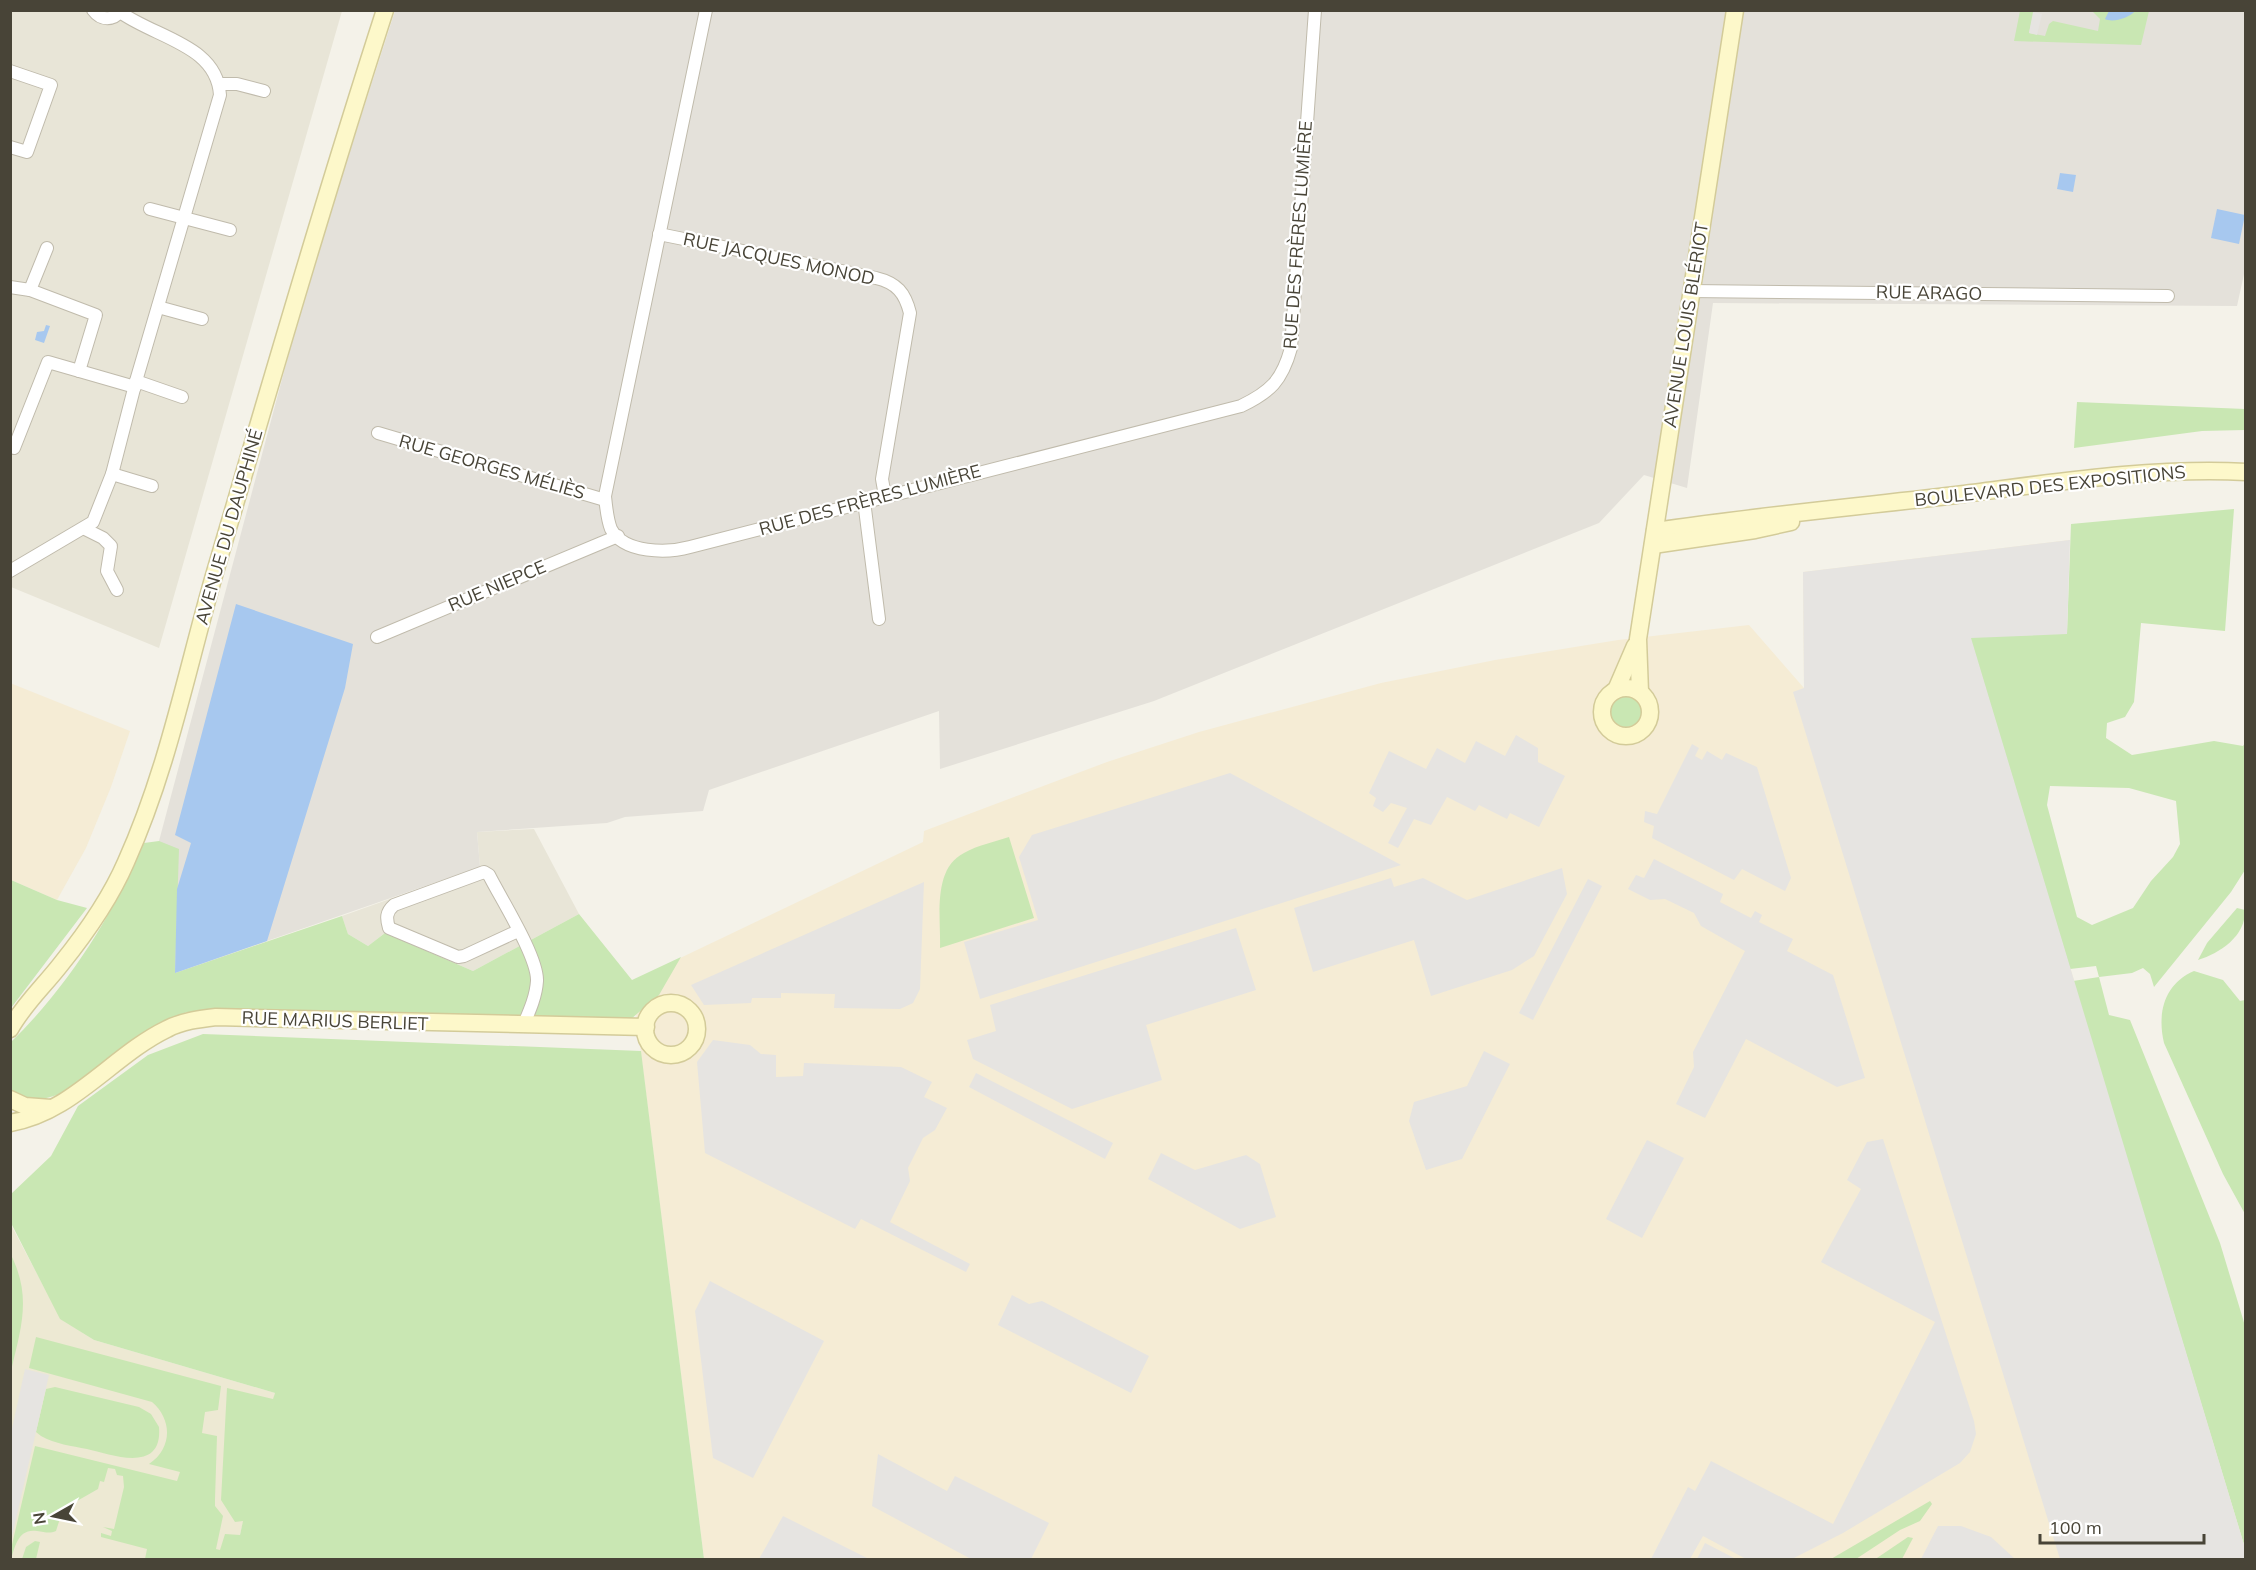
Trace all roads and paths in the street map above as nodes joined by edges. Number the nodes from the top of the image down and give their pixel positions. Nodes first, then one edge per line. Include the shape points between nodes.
1 (93, 10) edge
2 (385, 10) edge
3 (706, 10) edge
4 (1315, 10) edge
5 (1735, 10) edge
6 (121, 11) edge
7 (10, 71) edge
8 (220, 84) junction
9 (264, 91) dead end
10 (10, 147) edge
11 (150, 208) dead end
12 (184, 218) junction
13 (230, 230) dead end
14 (659, 234) junction
15 (47, 248) dead end
16 (10, 286) edge
17 (30, 290) junction
18 (1690, 291) junction
19 (2168, 296) dead end
20 (158, 307) junction
21 (202, 319) dead end
22 (79, 371) junction
23 (135, 384) junction
24 (182, 397) dead end
25 (378, 434) dead end
26 (14, 448) dead end
27 (2246, 472) edge
28 (112, 474) junction
29 (152, 486) dead end
30 (885, 496) junction
31 (605, 500) junction
32 (864, 501) junction
33 (85, 529) junction
34 (618, 536) junction
35 (1654, 538) junction
36 (10, 572) edge
37 (117, 590) dead end
38 (879, 619) dead end
39 (377, 636) dead end
40 (1638, 639) junction
41 (1616, 690) junction
42 (1640, 692) junction
43 (518, 931) junction
44 (13, 1021) edge
45 (523, 1026) junction
46 (646, 1027) dead end
47 (10, 1099) edge
48 (51, 1108) junction
49 (10, 1123) edge

1 - 6 street via 104,19
2 - 44 street, AVENUE DU DAUPHINÉ via 212,583 153,801 125,866 96,916
3 - 14 street
4 - 30 street, RUE DES FRÈRES LUMIÈRE via 1291,348 1286,368 1273,386 1241,406
5 - 18 street, AVENUE LOUIS BLÉRIOT
6 - 8 street via 134,23 202,55
7 - 10 street via 51,85 27,152
8 - 9 street
8 - 12 street
11 - 12 street
12 - 13 street
12 - 20 street
14 - 30 street, RUE JACQUES MONOD via 876,278 897,286 908,302 910,314 882,479
14 - 31 street
15 - 17 street
16 - 17 street
17 - 22 street via 96,315
18 - 19 street, RUE ARAGO
18 - 35 street, AVENUE LOUIS BLÉRIOT
20 - 21 street
20 - 23 street
22 - 23 street
22 - 26 street via 48,362
23 - 24 street
23 - 28 street
25 - 31 street, RUE GEORGES MÉLIÈS
27 - 35 street, BOULEVARD DES EXPOSITIONS via 2112,476 1748,517
28 - 29 street
28 - 33 street via 93,522
30 - 32 street, RUE DES FRÈRES LUMIÈRE
31 - 34 street via 612,529
32 - 34 street, RUE DES FRÈRES LUMIÈRE via 677,550 646,548
32 - 38 street
33 - 36 street
33 - 37 street via 111,546 107,571
34 - 39 street, RUE NIEPCE
35 - 40 street, AVENUE LOUIS BLÉRIOT
40 - 41 street, AVENUE LOUIS BLÉRIOT
40 - 42 street, AVENUE LOUIS BLÉRIOT
41 - 42 street via 1633,688
41 - 42 street via 1603,703 1602,718 1610,730 1627,736 1644,729 1650,716 1649,702
43 - 43 street via 484,872 394,905 387,919 389,928 398,934 458,957
43 - 45 street via 537,980
45 - 46 street, RUE MARIUS BERLIET
45 - 48 street, RUE MARIUS BERLIET via 216,1017 190,1021 144,1041
47 - 48 street via 25,1106
48 - 49 street, RUE MARIUS BERLIET via 30,1119

